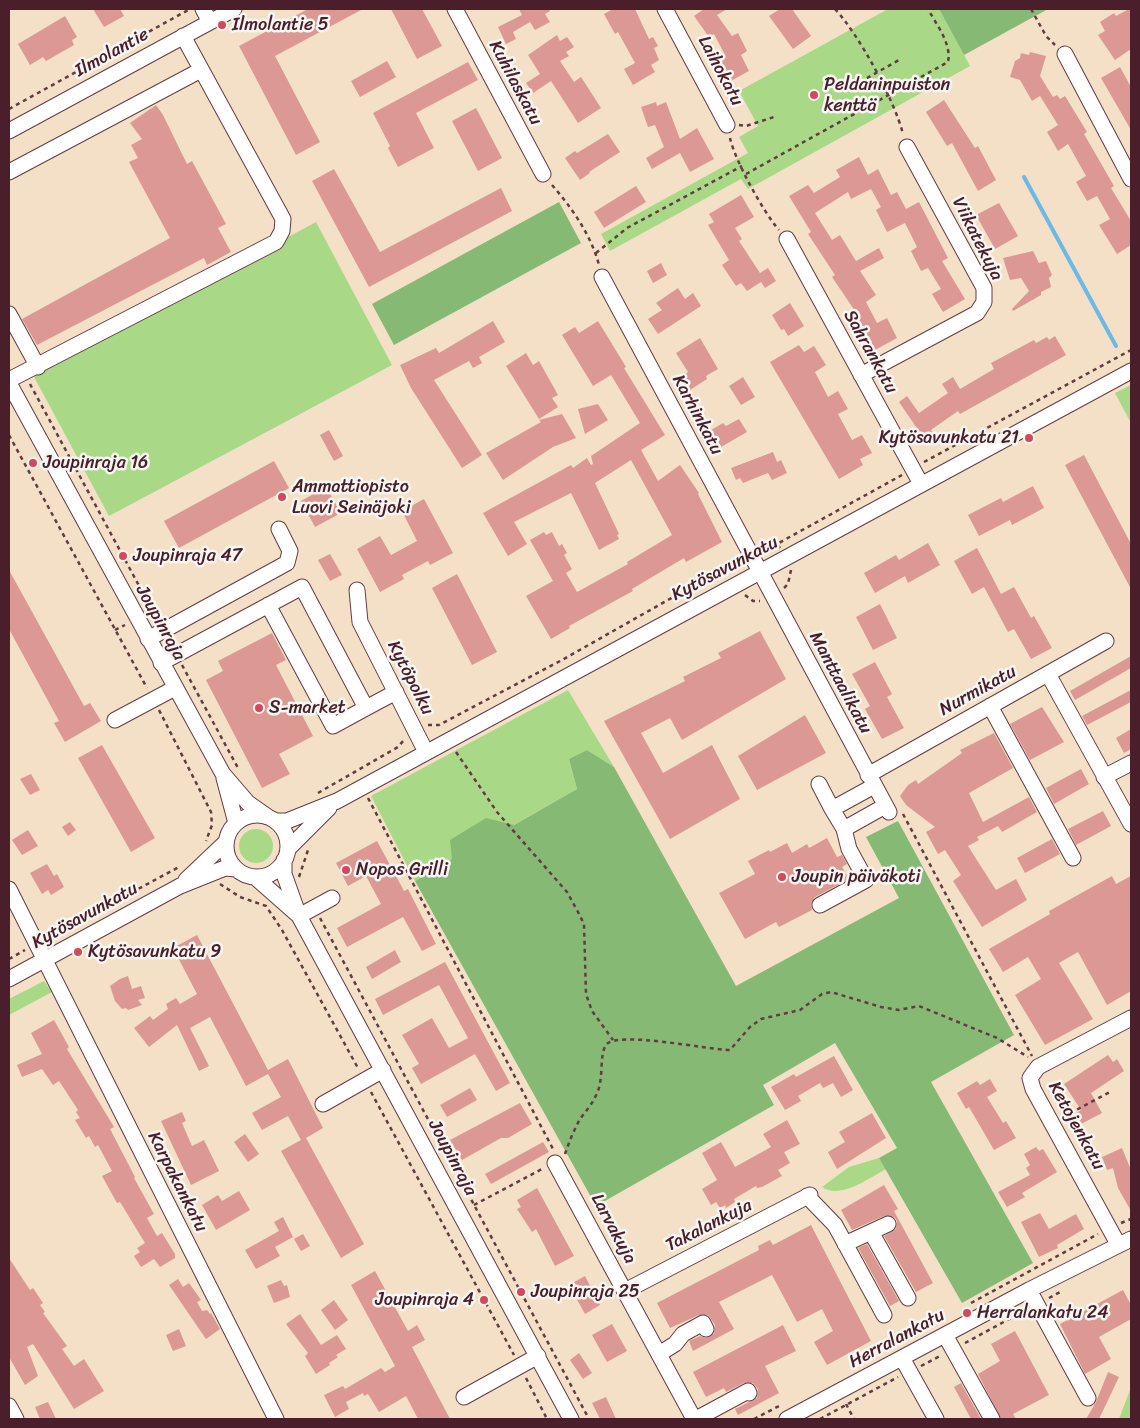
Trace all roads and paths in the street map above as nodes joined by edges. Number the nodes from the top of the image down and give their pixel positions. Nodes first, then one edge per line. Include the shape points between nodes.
1 (191, 9) edge
2 (234, 9) edge
3 (455, 9) edge
4 (665, 9) edge
5 (835, 9) edge
6 (928, 9) edge
7 (1031, 9) edge
8 (206, 15) edge
9 (182, 36) junction
10 (1064, 54) joint
11 (899, 60) dead end
12 (201, 70) junction
13 (876, 74) junction
14 (853, 86) dead end
15 (888, 96) junction
16 (9, 109) edge
17 (777, 116) dead end
18 (728, 124) junction
19 (9, 131) edge
20 (907, 147) joint
21 (742, 166) junction
22 (9, 172) edge
23 (543, 174) joint
24 (746, 174) junction
25 (1131, 179) edge
26 (787, 239) joint
27 (596, 253) junction
28 (602, 276) joint
29 (9, 314) edge
30 (1131, 350) edge
31 (38, 367) junction
32 (1131, 372) edge
33 (861, 375) junction
34 (9, 382) edge
35 (9, 435) edge
36 (913, 469) junction
37 (921, 484) junction
38 (279, 529) dead end
39 (777, 544) junction
40 (748, 550) junction
41 (785, 557) junction
42 (759, 572) junction
43 (357, 590) dead end
44 (782, 590) dead end
45 (268, 605) junction
46 (148, 639) junction
47 (1106, 641) dead end
48 (161, 663) junction
49 (1048, 674) junction
50 (175, 688) junction
51 (396, 692) junction
52 (153, 699) junction
53 (990, 706) junction
54 (366, 708) junction
55 (116, 720) dead end
56 (439, 725) junction
57 (415, 729) junction
58 (448, 739) junction
59 (426, 752) junction
60 (1131, 763) edge
61 (355, 771) junction
62 (223, 774) junction
63 (1104, 777) junction
64 (871, 780) junction
65 (818, 784) dead end
66 (362, 787) junction
67 (317, 793) dead end
68 (337, 800) junction
69 (832, 809) junction
70 (892, 810) junction
71 (272, 819) junction
72 (236, 823) junction
73 (1131, 824) edge
74 (844, 829) junction
75 (226, 842) junction
76 (286, 854) junction
77 (1073, 858) dead end
78 (180, 866) dead end
79 (209, 867) junction
80 (236, 869) junction
81 (255, 877) junction
82 (298, 878) dead end
83 (303, 885) dead end
84 (9, 889) edge
85 (332, 898) dead end
86 (820, 905) dead end
87 (315, 908) junction
88 (299, 916) junction
89 (37, 944) junction
90 (9, 959) edge
91 (44, 961) junction
92 (9, 979) edge
93 (1131, 1018) edge
94 (612, 1040) junction
95 (383, 1070) junction
96 (364, 1081) junction
97 (1110, 1092) dead end
98 (323, 1104) dead end
99 (1053, 1122) junction
100 (559, 1160) junction
101 (474, 1205) junction
102 (1131, 1219) edge
103 (888, 1224) dead end
104 (1109, 1228) junction
105 (871, 1232) junction
106 (1124, 1242) edge
107 (845, 1244) junction
108 (1070, 1286) dead end
109 (1029, 1290) junction
110 (625, 1291) junction
111 (908, 1298) dead end
112 (1037, 1304) junction
113 (964, 1308) dead end
114 (884, 1315) dead end
115 (706, 1329) dead end
116 (946, 1335) junction
117 (954, 1349) junction
118 (659, 1354) junction
119 (538, 1356) junction
120 (905, 1365) junction
121 (520, 1366) junction
122 (839, 1391) junction
123 (749, 1393) dead end
124 (464, 1397) dead end
125 (1088, 1398) dead end
126 (789, 1401) dead end
127 (846, 1405) junction
128 (9, 1406) edge
129 (16, 1419) edge
130 (276, 1419) edge
131 (547, 1419) edge
132 (571, 1419) edge
133 (589, 1419) edge
134 (695, 1419) edge
135 (754, 1419) edge
136 (787, 1419) edge
137 (820, 1419) edge
138 (854, 1419) edge
139 (936, 1419) edge
140 (992, 1419) edge

1 - 16 path
2 - 8 street, Ilmolantie
3 - 23 street, Kuhilaskatu
4 - 18 street, Laihokatu
5 - 13 path via 847,22
6 - 15 path via 948,45 948,62
7 - 10 path via 1046,36
8 - 9 street, Ilmolantie
9 - 12 street
9 - 19 street, Ilmolantie
10 - 25 street
11 - 13 path
12 - 22 street
12 - 31 street via 283,219 282,231 276,242
13 - 14 path
13 - 15 path
15 - 20 path via 897,112
15 - 24 path
17 - 18 path via 746,126
18 - 21 path via 732,144
20 - 33 street, Viikatekuja via 984,288 984,302 977,313
21 - 24 path
21 - 27 path via 627,228
23 - 27 path via 573,210
24 - 26 path via 772,222
26 - 33 street, Sahrankatu
27 - 28 path
28 - 40 street, Karhinkatu
29 - 31 street
30 - 36 path
31 - 34 street
32 - 37 street, Kytösavunkatu
33 - 36 street, Sahrankatu
34 - 46 street, Joupinraja
35 - 52 path
36 - 37 street, Sahrankatu
36 - 39 path
37 - 41 street, Kytösavunkatu
38 - 46 street via 290,551 288,563
39 - 40 path via 765,542
39 - 41 path
40 - 42 street, Karhinkatu
40 - 56 path via 728,566
41 - 42 street, Kytösavunkatu
41 - 44 path via 791,575
42 - 58 street, Kytösavunkatu
42 - 64 street, Manttaalikatu
43 - 51 street, Kytöpolku via 360,622
45 - 48 street
45 - 54 street via 333,726
45 - 54 street via 302,587
46 - 48 street, Joupinraja
47 - 49 street, Nurmikatu
48 - 50 street, Joupinraja
49 - 53 street, Nurmikatu
49 - 63 street
50 - 52 street
50 - 62 street, Joupinraja
51 - 54 street
51 - 57 street, Kytöpolku
52 - 55 street
52 - 79 path via 211,812 212,825 199,852
53 - 64 street, Nurmikatu
53 - 77 street
56 - 57 path via 423,725
56 - 58 path
57 - 59 street, Kytöpolku
57 - 61 path via 407,734 404,742
58 - 59 street, Kytösavunkatu
58 - 94 path via 497,812 567,892 578,912 584,924 586,994 592,1011
59 - 66 street, Kytösavunkatu
60 - 63 street
61 - 66 path
61 - 67 path
62 - 71 street, Joupinraja via 248,803
62 - 72 street, Joupinraja
63 - 73 street
64 - 69 street, Nurmikatu
64 - 70 street, Manttaalikatu
65 - 69 street
66 - 68 street, Kytösavunkatu
66 - 100 path
68 - 71 street, Kytösavunkatu via 287,821
68 - 76 street, Kytösavunkatu
69 - 74 street
70 - 74 street
70 - 94 path via 1033,1059 997,1038 919,1006 899,1010 831,992 822,994 800,1010 761,1019 730,1050 709,1050 652,1040
71 - 72 street via 251,815
71 - 76 street via 285,834
72 - 75 street
74 - 86 street via 849,849 866,880
75 - 79 street, Kytösavunkatu
75 - 80 street via 230,861
76 - 81 street via 272,872
76 - 88 street, Joupinraja via 284,874
78 - 89 path
79 - 80 street
79 - 91 street, Kytösavunkatu
79 - 96 path via 219,884 227,890 266,906
80 - 81 street
81 - 88 street, Joupinraja
82 - 83 path
84 - 89 street, Karpakankatu
85 - 87 street
87 - 88 street
87 - 101 path
88 - 95 street, Joupinraja
89 - 90 path
89 - 91 street, Karpakankatu
91 - 92 street, Kytösavunkatu
91 - 130 street, Karpakankatu
93 - 99 street, Ketojenkatu via 1038,1067 1030,1078 1033,1089
94 - 100 path via 603,1051 603,1075 597,1094
95 - 96 street
95 - 119 street, Joupinraja
96 - 98 street
96 - 121 path
97 - 99 path
99 - 104 street, Ketojenkatu
100 - 101 path
100 - 110 street, Larvakuja
101 - 133 path
102 - 104 path
103 - 105 street
104 - 106 street, Ketojenkatu
104 - 113 path
105 - 107 street
105 - 111 street
106 - 109 street, Herralankatu
107 - 110 street, Takalankuja via 834,1224 808,1195
107 - 114 street
108 - 112 path
109 - 112 street
109 - 116 street, Herralankatu
110 - 118 street, Larvakuja
112 - 117 path
112 - 125 street
115 - 118 street via 703,1323 683,1334 676,1344
116 - 117 street
116 - 120 street, Herralankatu
117 - 120 path
117 - 140 street
118 - 134 street, Larvakuja
119 - 121 street
119 - 132 street, Joupinraja
120 - 122 street, Herralankatu
120 - 127 path
120 - 139 street
121 - 124 street
121 - 131 path
122 - 127 path
122 - 136 street, Herralankatu
123 - 134 street
126 - 135 path
127 - 137 path
127 - 138 path
128 - 129 street

